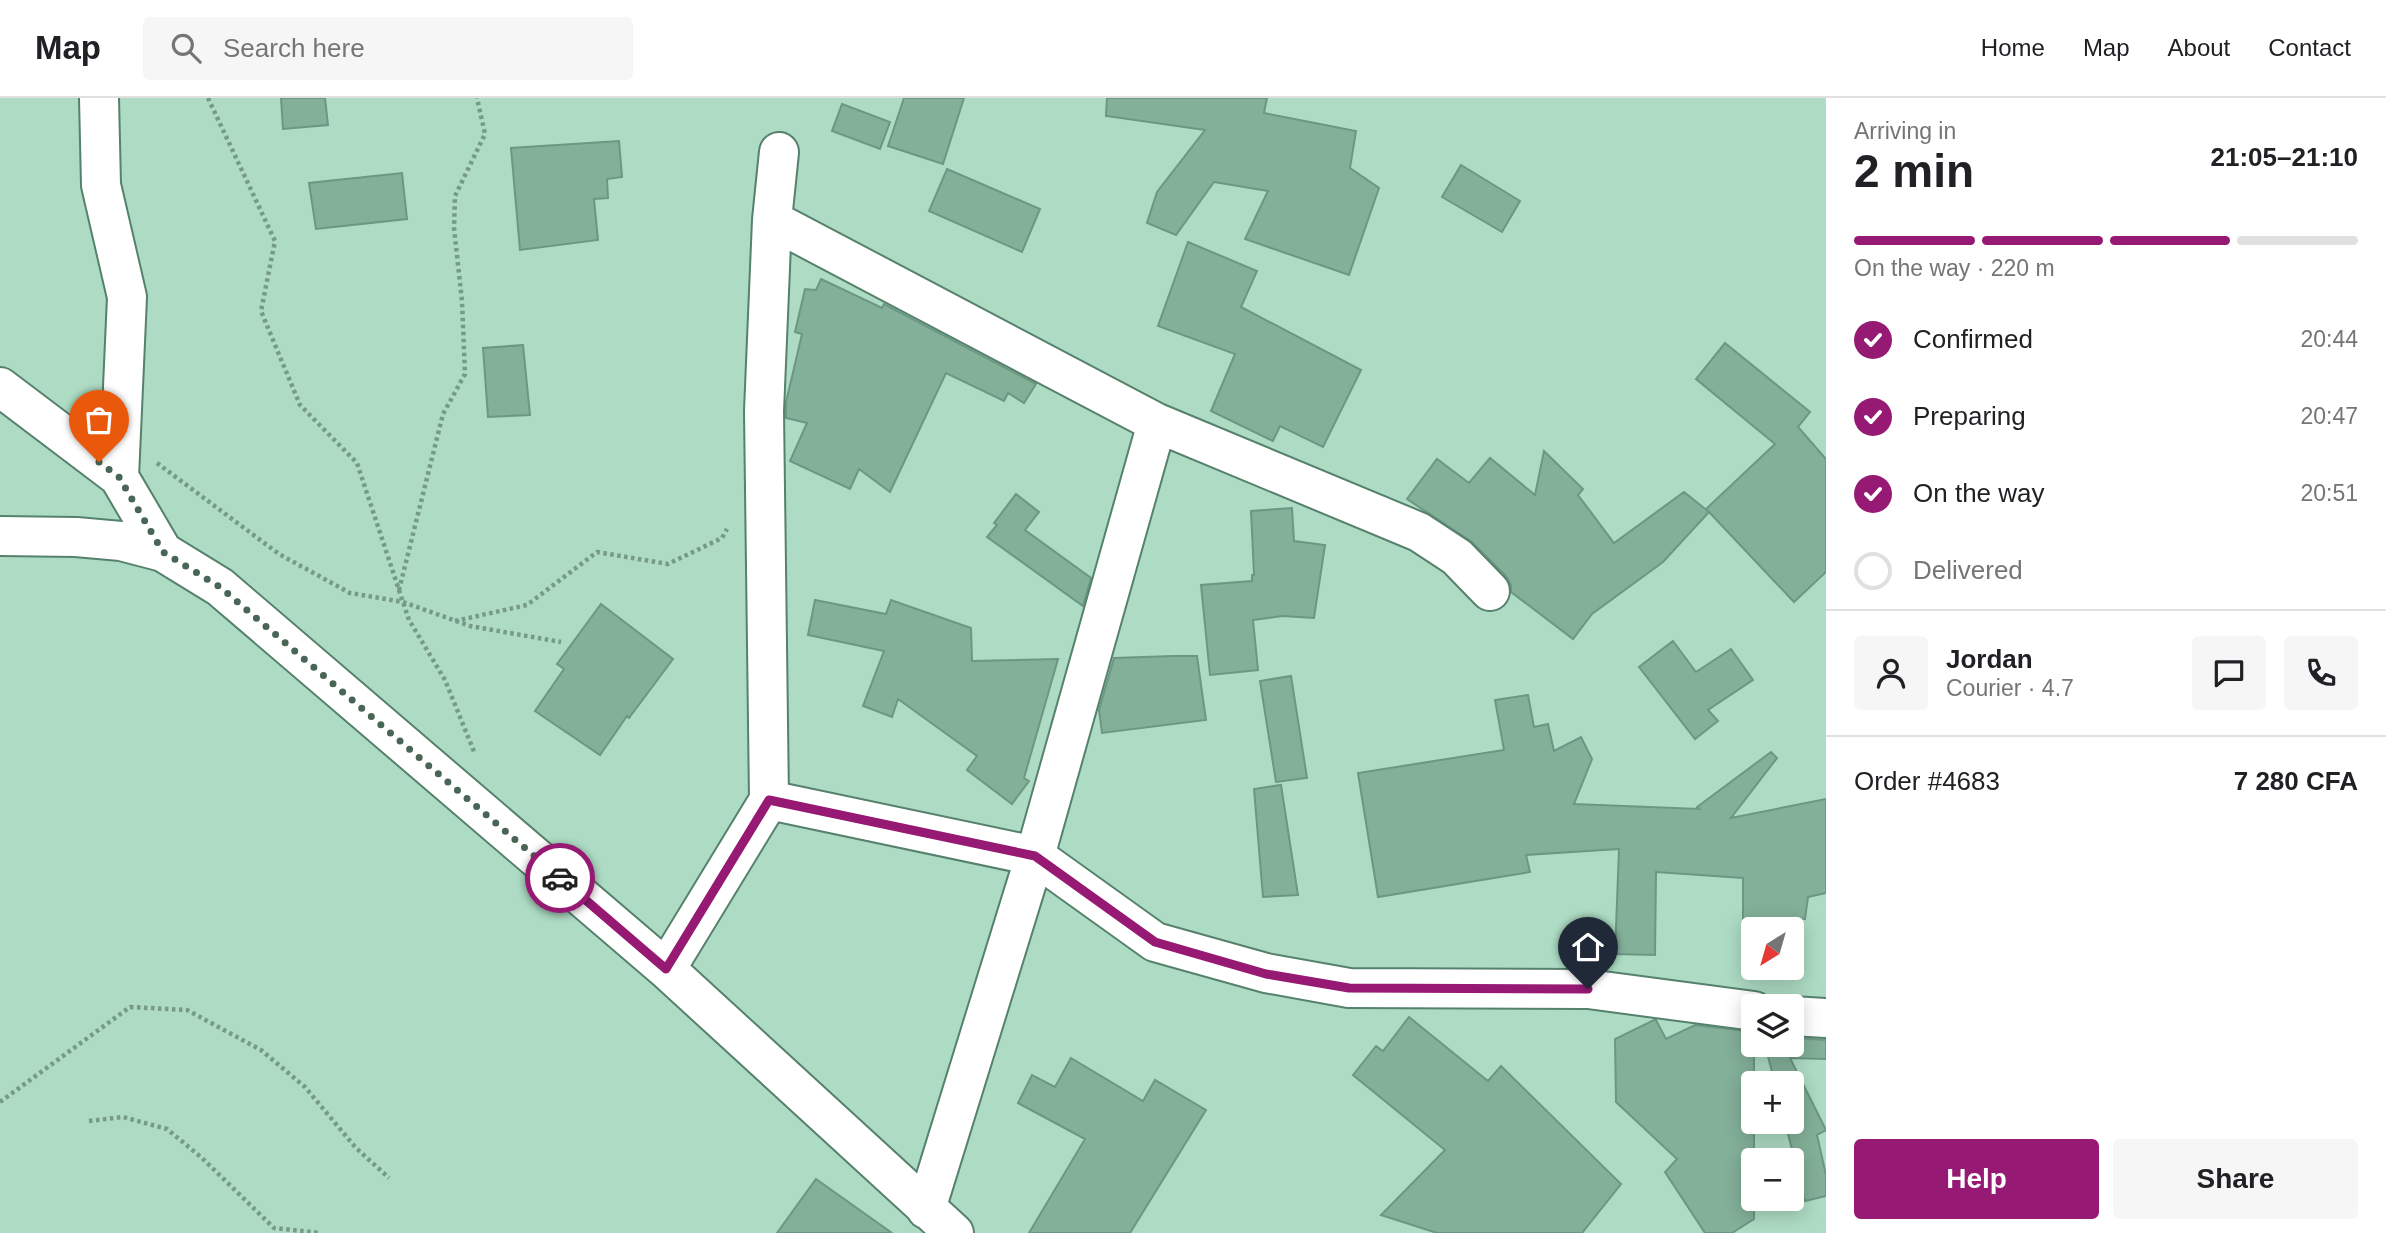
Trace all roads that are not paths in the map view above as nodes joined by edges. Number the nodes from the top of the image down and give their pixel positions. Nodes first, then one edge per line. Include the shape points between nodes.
1 (99, 98) edge
2 (779, 152) dead end
3 (772, 220) junction
4 (0, 387) edge
5 (1157, 423) junction
6 (119, 477) junction
7 (0, 536) edge
8 (163, 552) junction
9 (1490, 591) dead end
10 (769, 800) junction
11 (1035, 856) junction
12 (666, 969) junction
13 (1741, 1009) edge
14 (1804, 1017) edge
15 (1826, 1018) edge
16 (940, 1221) edge

1 - 6 street via 102,185 127,297
2 - 3 street
3 - 5 street
3 - 10 street via 764,411
4 - 6 street
5 - 9 street via 1419,532 1457,557
5 - 11 street
6 - 8 street
7 - 8 street via 121,541
8 - 12 street via 220,587
10 - 11 street
10 - 12 street
11 - 13 street via 1155,942 1266,974 1349,988 1588,989
11 - 16 street
12 - 16 street
14 - 15 street

